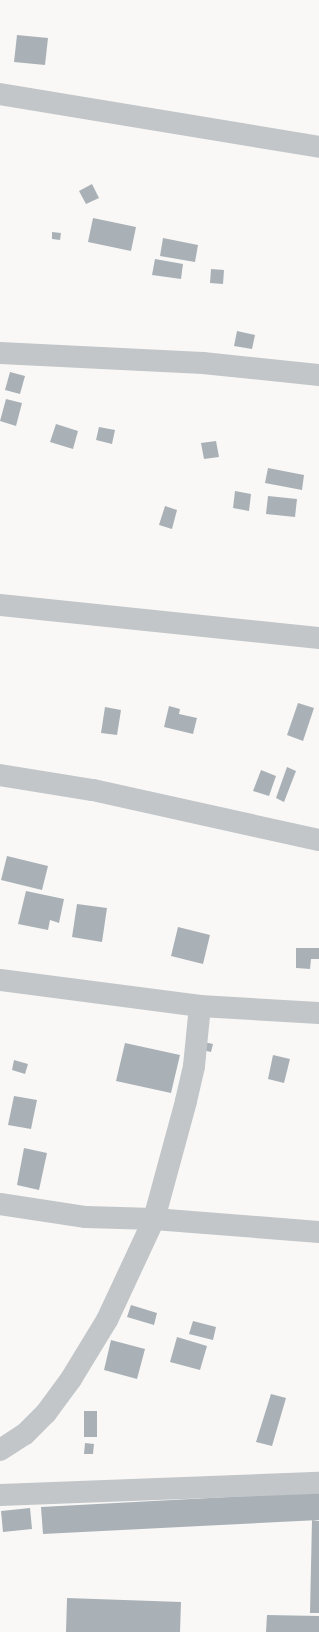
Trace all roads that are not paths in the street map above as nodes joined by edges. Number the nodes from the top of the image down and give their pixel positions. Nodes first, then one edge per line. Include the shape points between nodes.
1 (0, 94) edge
2 (319, 146) edge
3 (0, 353) edge
4 (319, 375) edge
5 (0, 605) edge
6 (319, 638) edge
7 (0, 775) edge
8 (319, 840) edge
9 (0, 980) edge
10 (200, 1006) junction
11 (319, 1013) edge
12 (0, 1204) edge
13 (154, 1219) junction
14 (319, 1232) edge
15 (0, 1450) edge
16 (319, 1482) edge
17 (0, 1495) edge

1 - 2 street
3 - 4 street via 203,363
5 - 6 street
7 - 8 street via 93,790
9 - 10 street
10 - 11 street
10 - 13 street via 194,1066
12 - 13 street via 86,1217
13 - 14 street
13 - 15 street via 107,1320 71,1379 46,1413 25,1434
16 - 17 street

